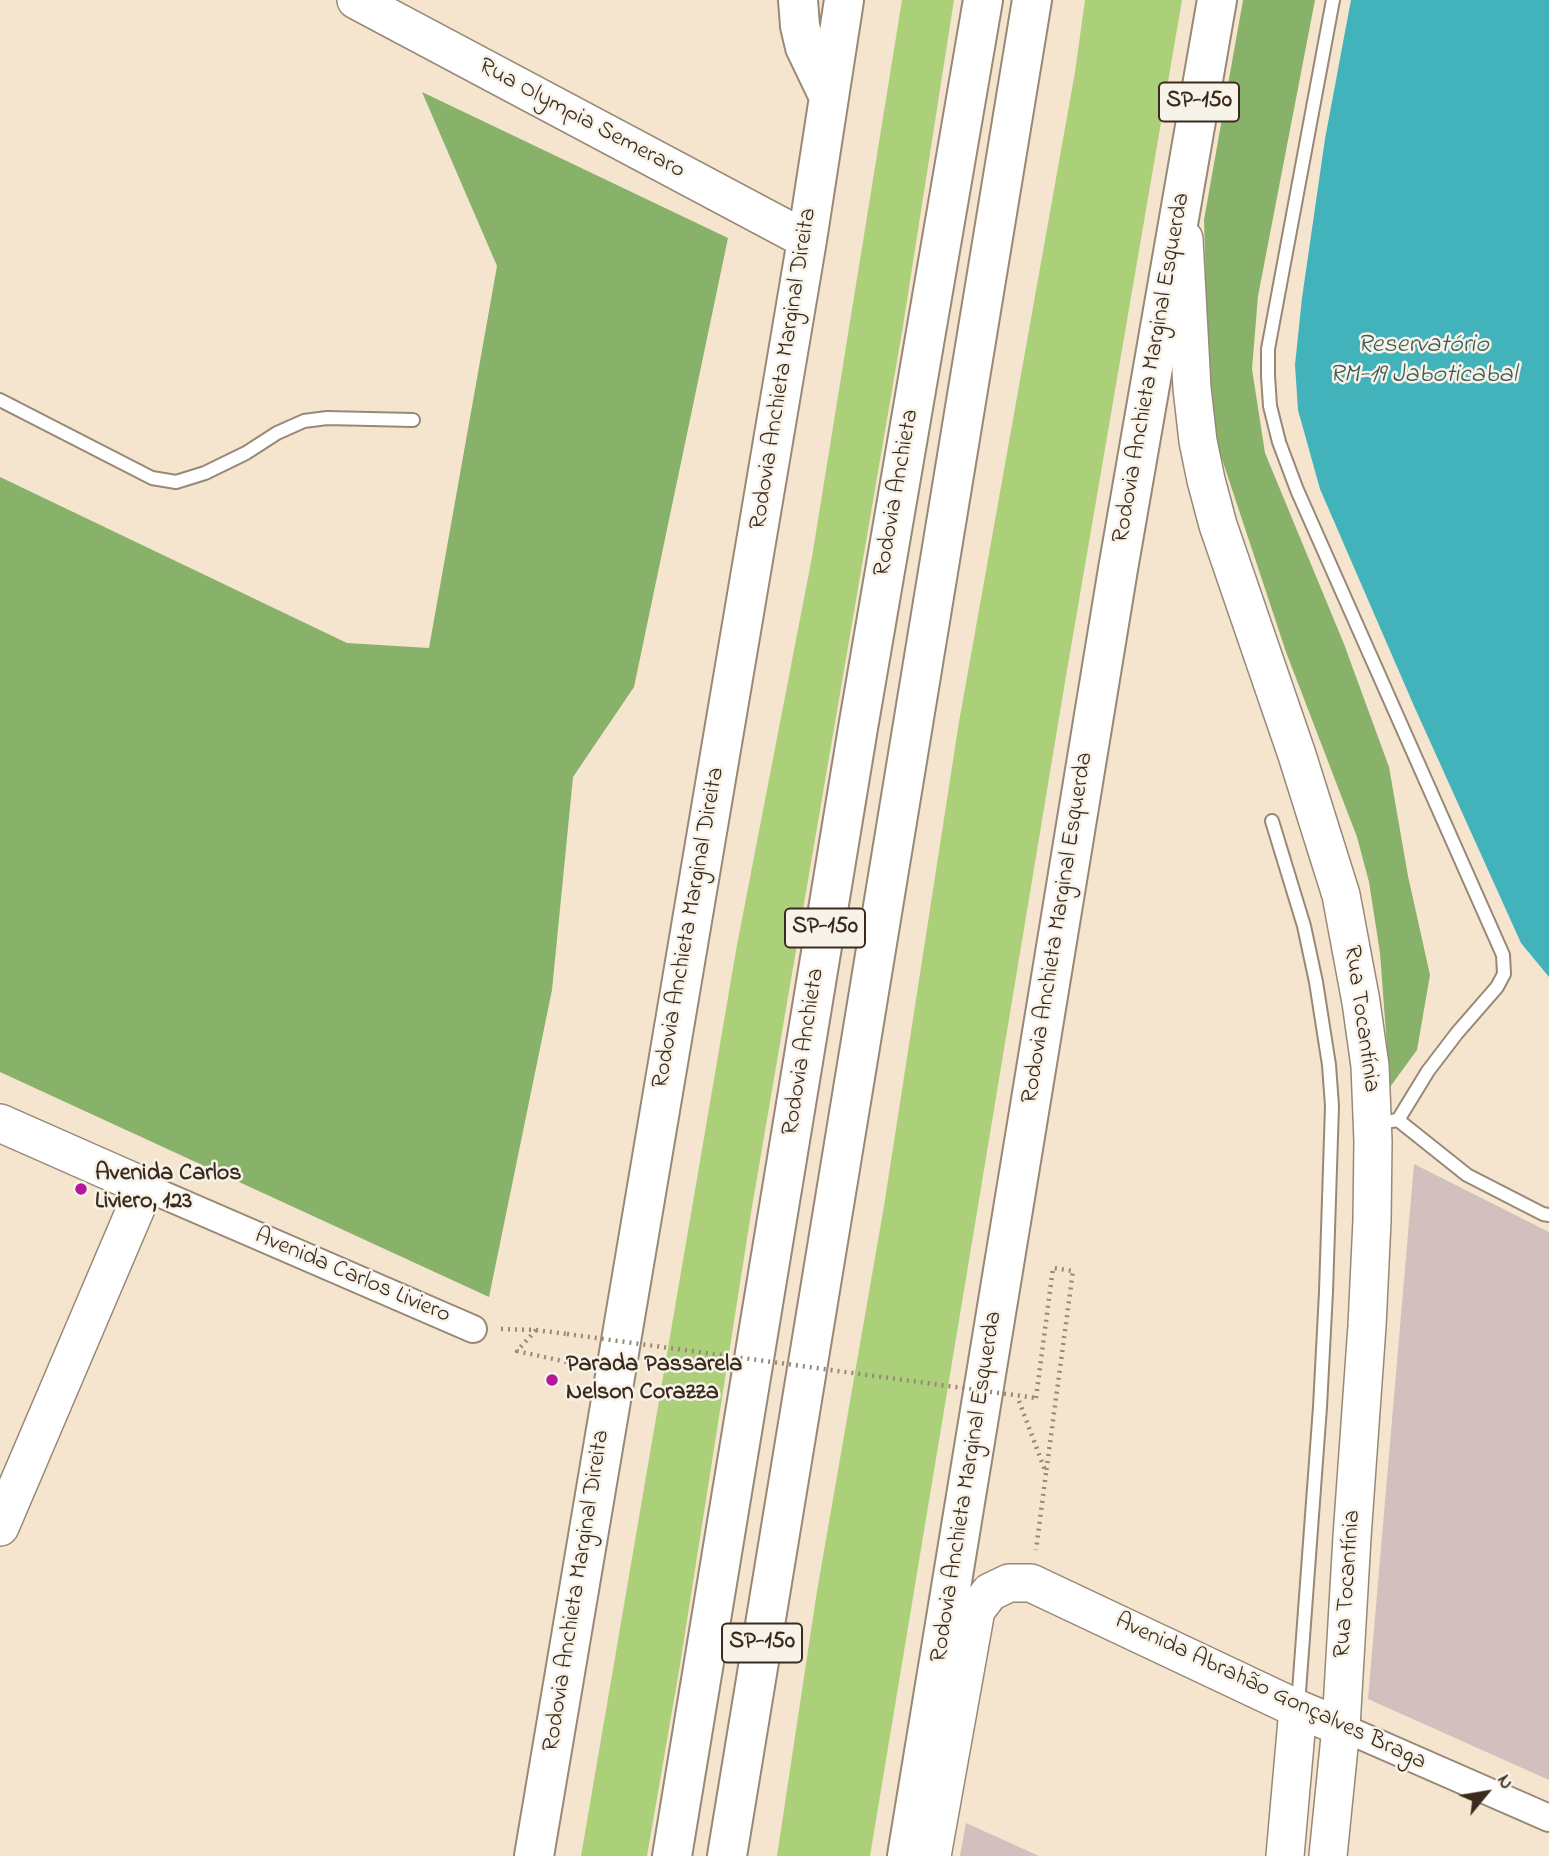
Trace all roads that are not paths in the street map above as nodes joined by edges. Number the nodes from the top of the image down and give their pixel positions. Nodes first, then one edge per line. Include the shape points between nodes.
1 (356, 0) edge
2 (798, 0) edge
3 (844, 0) edge
4 (983, 0) edge
5 (1032, 0) edge
6 (1217, 0) edge
7 (1334, 0) edge
8 (829, 97) junction
9 (1182, 203) junction
10 (807, 240) junction
11 (0, 400) edge
12 (413, 420) dead end
13 (1272, 821) dead end
14 (1385, 1121) junction
15 (0, 1123) edge
16 (145, 1187) junction
17 (1549, 1215) edge
18 (472, 1329) dead end
19 (0, 1527) edge
20 (1298, 1709) junction
21 (1340, 1727) junction
22 (1549, 1818) edge
23 (534, 1856) edge
24 (672, 1856) edge
25 (727, 1856) edge
26 (907, 1856) edge
27 (932, 1856) edge
28 (1285, 1856) edge
29 (1328, 1856) edge

1 - 10 street, Rua Olympia Semeraro
2 - 8 highway via 805,47
3 - 8 highway, Rodovia Anchieta Marginal Direita
4 - 24 highway, Rodovia Anchieta / SP-150
5 - 25 highway, Rodovia Anchieta / SP-150
6 - 9 highway, Rodovia Anchieta Marginal Esquerda / SP-150
7 - 14 lane via 1268,349 1270,406 1297,490 1503,955 1504,974
8 - 10 highway, Rodovia Anchieta Marginal Direita
9 - 14 street, Rua Tocantínia via 1198,441 1218,525 1340,895 1370,1066
9 - 26 highway, Rodovia Anchieta Marginal Esquerda / SP-150 via 1113,596
10 - 23 highway, Rodovia Anchieta Marginal Direita
11 - 12 lane via 152,478 176,482 205,473 304,421
13 - 20 lane, Rua Tocantínia via 1316,982 1332,1106 1320,1407
14 - 17 lane via 1467,1175
14 - 21 street, Rua Tocantínia via 1372,1221
15 - 16 street, Avenida Carlos Liviero
16 - 18 street, Avenida Carlos Liviero
16 - 19 street
20 - 21 street, Avenida Abrahão Gonçalves Braga
20 - 27 street, Avenida Abrahão Gonçalves Braga via 1031,1583 1009,1583 990,1592 976,1610
20 - 28 street, Rua Tocantínia
21 - 22 street, Avenida Abrahão Gonçalves Braga
21 - 29 street, Rua Tocantínia

